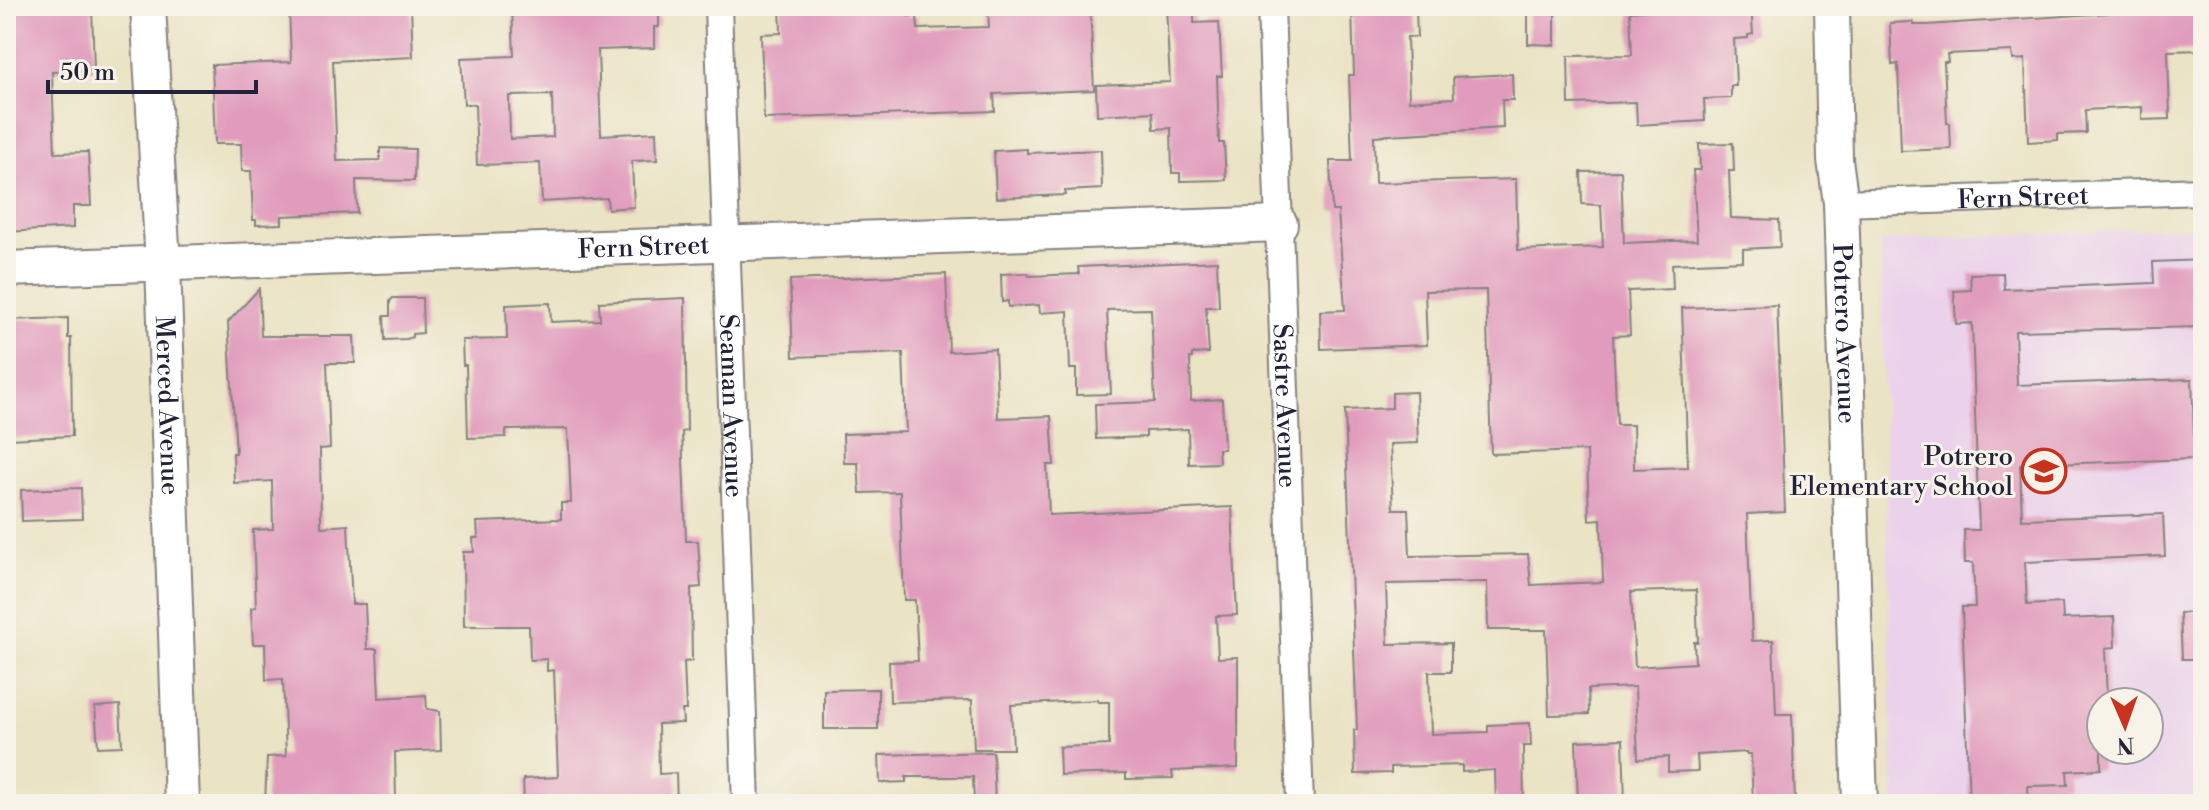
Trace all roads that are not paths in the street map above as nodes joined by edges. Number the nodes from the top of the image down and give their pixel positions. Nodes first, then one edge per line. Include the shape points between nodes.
1 (148, 6) edge
2 (718, 6) edge
3 (1271, 6) edge
4 (1832, 6) edge
5 (2203, 191) edge
6 (1841, 203) junction
7 (1280, 224) junction
8 (727, 244) junction
9 (163, 264) junction
10 (6, 269) edge
11 (182, 804) edge
12 (746, 804) edge
13 (1300, 804) edge
14 (1860, 804) edge

1 - 9 street, Merced Avenue
2 - 8 street, Seaman Avenue
3 - 7 street, Sastre Avenue
4 - 6 street, Potrero Avenue via 1835,160
5 - 6 street, Fern Street
6 - 14 street, Potrero Avenue
7 - 8 street, Fern Street
7 - 13 street, Sastre Avenue
8 - 9 street, Fern Street
8 - 12 street, Seaman Avenue
9 - 10 street, Fern Street
9 - 11 street, Merced Avenue

